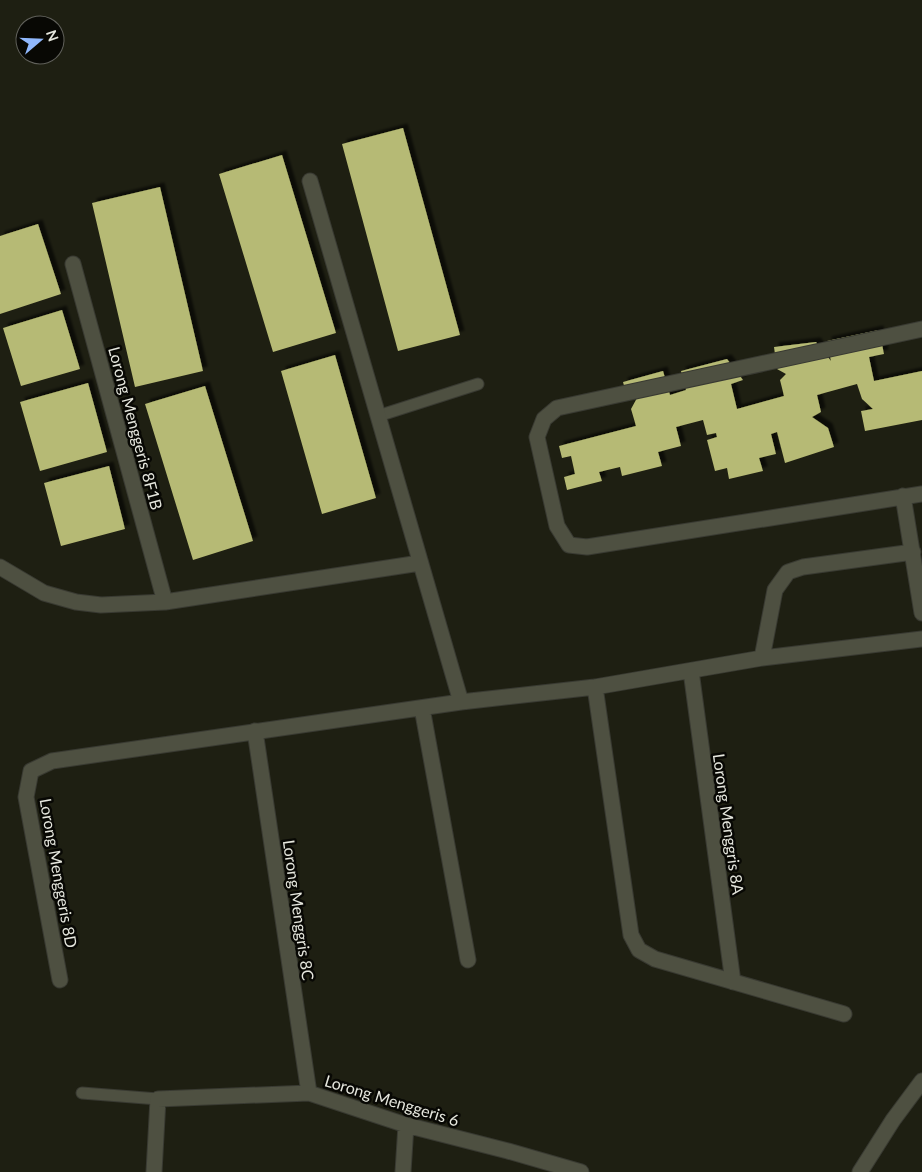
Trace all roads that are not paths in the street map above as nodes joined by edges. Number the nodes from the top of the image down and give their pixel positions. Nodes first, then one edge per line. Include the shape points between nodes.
1 (310, 182) dead end
2 (73, 264) dead end
3 (922, 329) edge
4 (478, 384) dead end
5 (378, 416) junction
6 (922, 494) edge
7 (903, 496) junction
8 (913, 552) junction
9 (420, 563) junction
10 (0, 567) edge
11 (165, 602) junction
12 (922, 613) edge
13 (922, 639) edge
14 (762, 658) junction
15 (691, 671) junction
16 (594, 687) junction
17 (461, 702) junction
18 (422, 708) junction
19 (255, 731) junction
20 (468, 960) dead end
21 (60, 980) dead end
22 (733, 982) junction
23 (844, 1014) dead end
24 (922, 1081) edge
25 (82, 1093) dead end
26 (309, 1093) junction
27 (158, 1098) junction
28 (406, 1125) junction
29 (154, 1172) edge
30 (403, 1172) edge
31 (582, 1172) edge
32 (860, 1172) edge

1 - 5 street
2 - 11 street, Lorong Menggeris 8F1B
3 - 7 street via 557,408 544,419 536,437 557,526 569,546 587,547
4 - 5 lane
5 - 9 street
6 - 7 street
7 - 8 street
8 - 12 street
8 - 14 street via 803,567 788,572 775,590
9 - 11 street
9 - 17 street
10 - 11 street via 44,593 76,602 101,605
13 - 14 street
14 - 15 street
15 - 16 street
15 - 22 street, Lorong Menggris 8A
16 - 17 street
16 - 22 street via 631,935 639,950 655,959
17 - 18 street
18 - 19 street
18 - 20 street
19 - 21 street, Lorong Menggeris 8D via 52,761 31,771 26,798
19 - 26 street, Lorong Menggris 8C
22 - 23 street
24 - 32 street
25 - 27 lane
26 - 27 street, Lorong Menggeris 6
26 - 28 street, Lorong Menggeris 6
27 - 29 street
28 - 30 street
28 - 31 street, Lorong Menggeris 6

